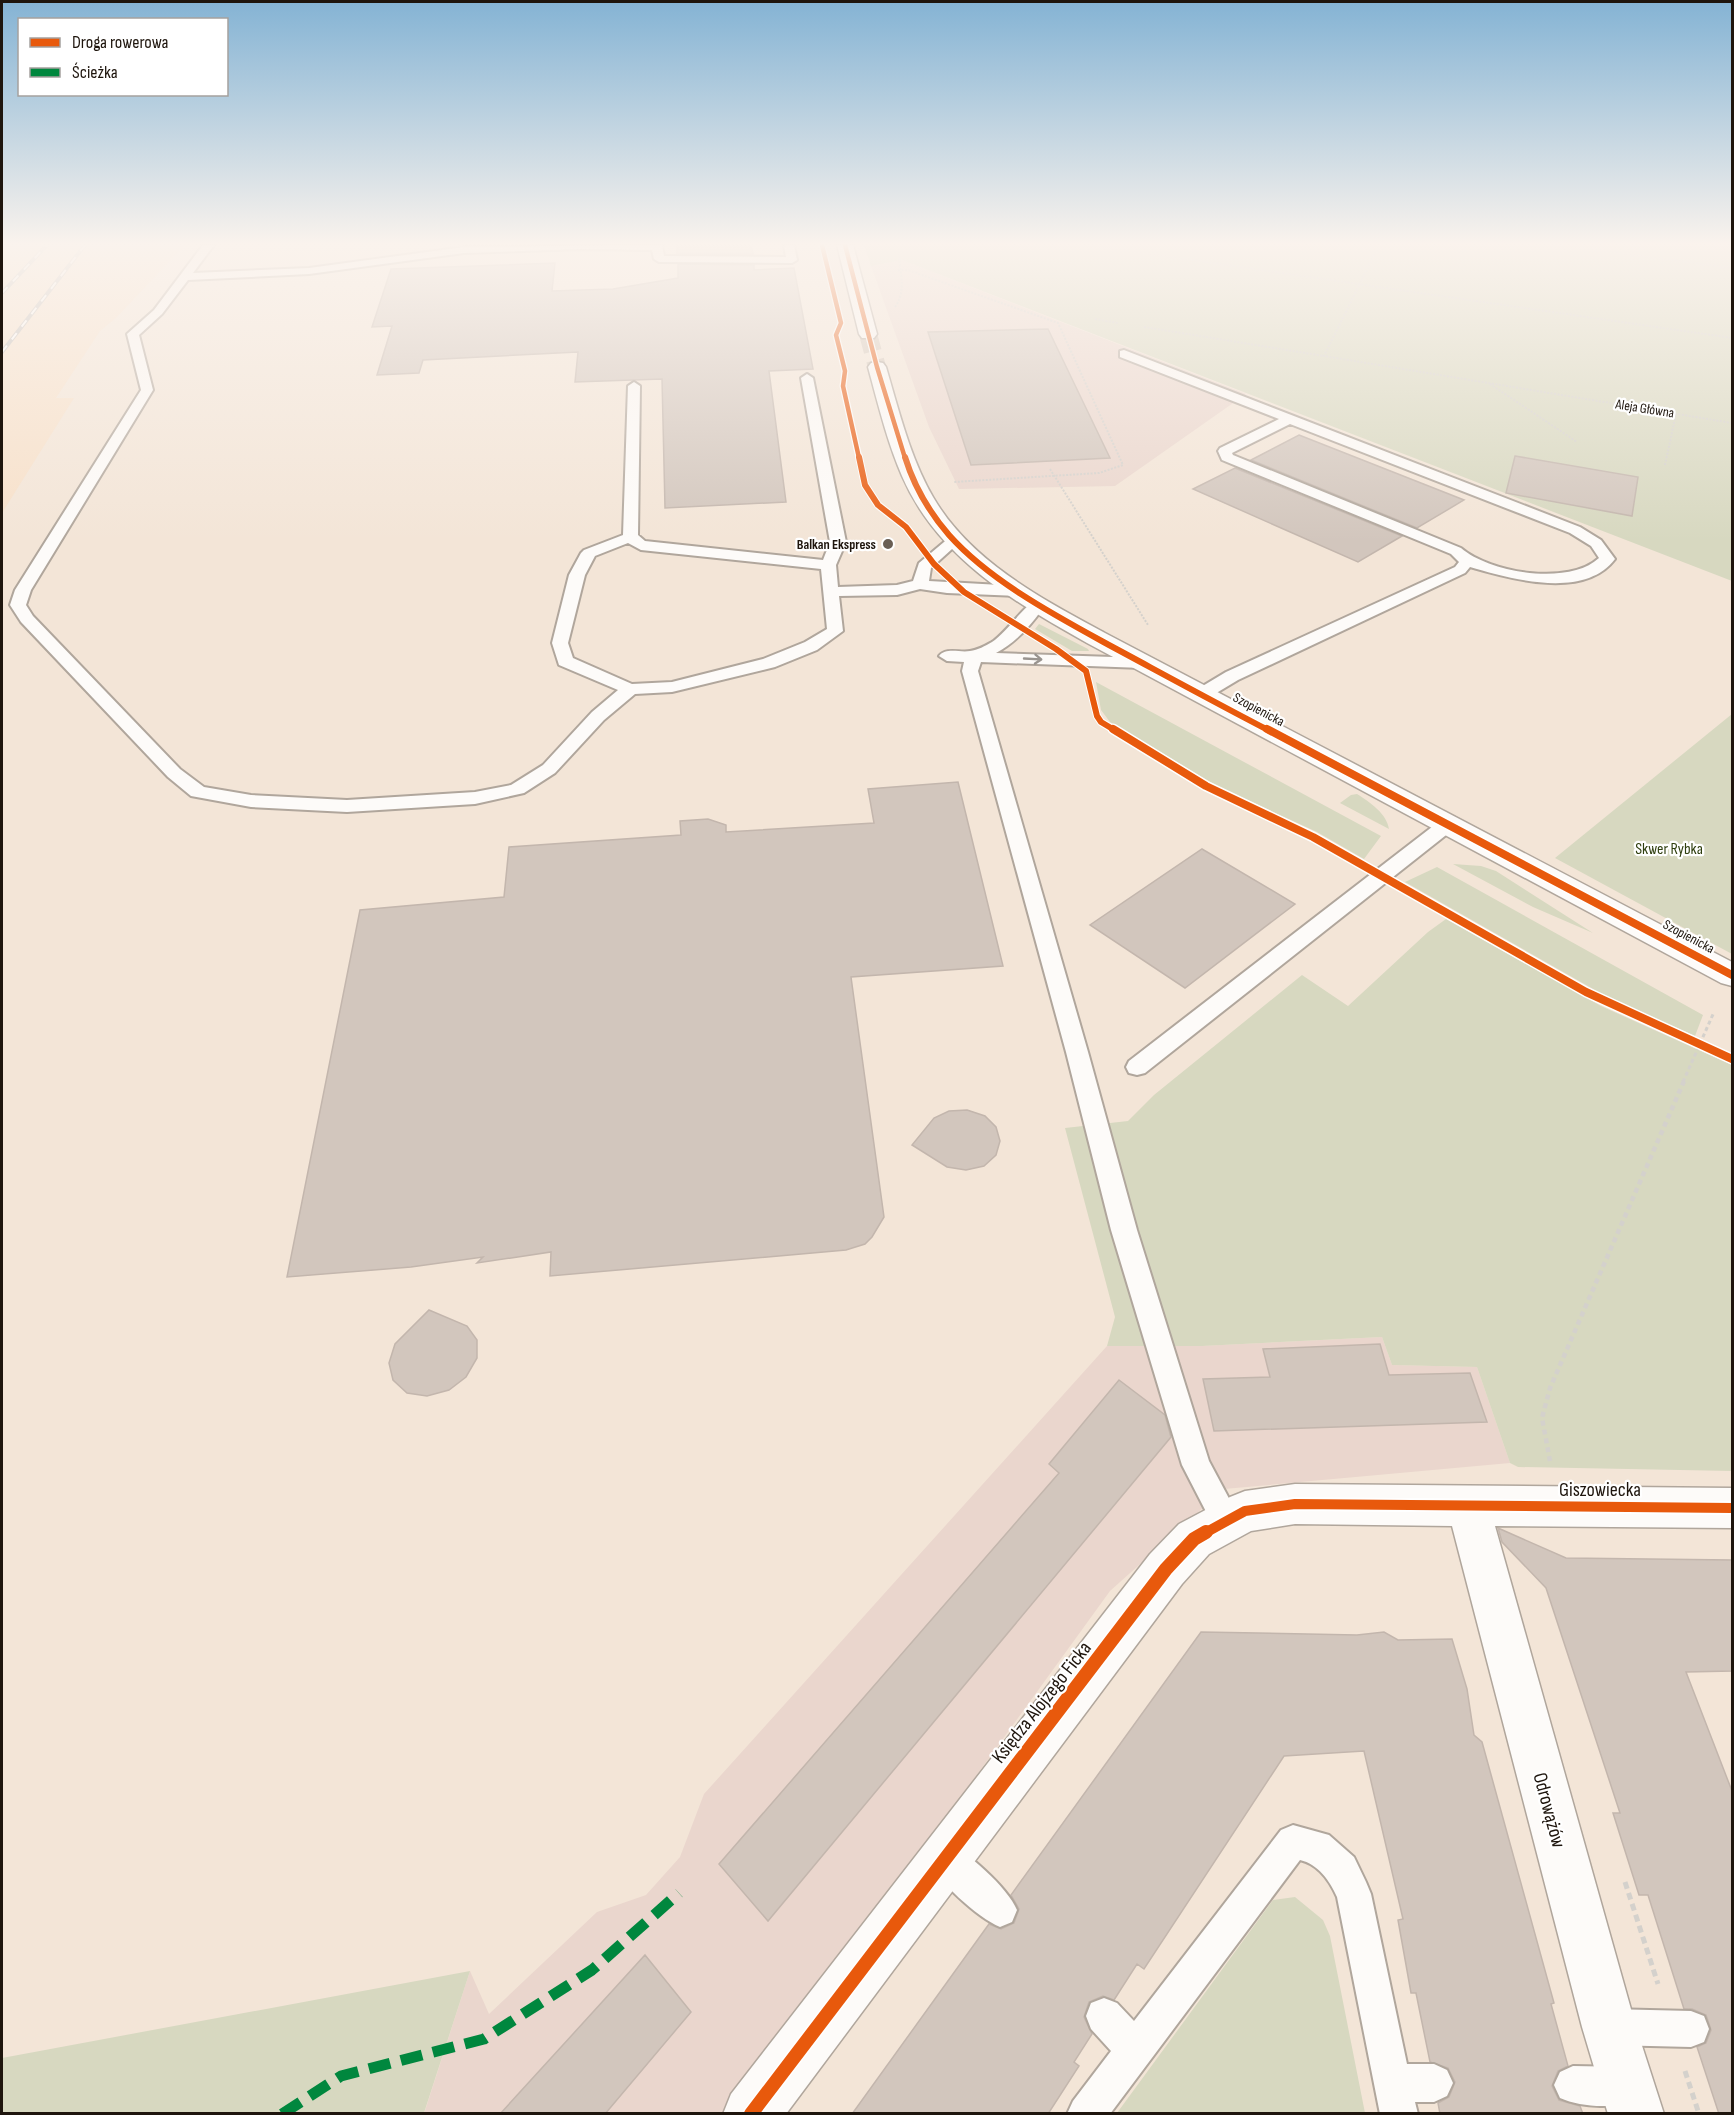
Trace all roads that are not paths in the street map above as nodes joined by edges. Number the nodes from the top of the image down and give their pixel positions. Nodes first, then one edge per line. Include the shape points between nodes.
1 (135, 344) edge
2 (1124, 354) dead end
3 (877, 367) tunnel mouth
4 (807, 378) dead end
5 (634, 386) dead end
6 (1291, 418) junction
7 (630, 537) junction
8 (955, 540) junction
9 (1467, 561) junction
10 (828, 565) junction
11 (920, 584) junction
12 (832, 592) junction
13 (1027, 598) junction
14 (974, 655) junction
15 (947, 656) dead end
16 (1143, 663) junction
17 (630, 689) junction
18 (1202, 693) junction
19 (1448, 824) junction
20 (1732, 975) edge
21 (1137, 1067) dead end
22 (1468, 1505) junction
23 (1732, 1508) edge
24 (1226, 1521) junction
25 (944, 1858) junction
26 (1000, 1910) dead end
27 (1104, 2016) dead end
28 (1609, 2027) junction
29 (1681, 2028) road end
30 (1134, 2049) junction
31 (1434, 2083) dead end
32 (1573, 2085) dead end
33 (1396, 2098) edge
34 (1631, 2100) edge
35 (751, 2114) edge
36 (1086, 2114) edge

1 - 17 lane via 147,390 22,590 18,605 174,773 198,792 251,801 347,806 475,798 517,789 549,769 598,716
2 - 6 lane
3 - 8 street, Szopienicka via 911,476 926,505
4 - 10 lane via 838,542
5 - 7 lane
6 - 9 lane via 1225,451 1227,457 1456,551
6 - 9 lane via 1575,530 1596,543 1607,559 1593,570 1575,576 1539,578
7 - 10 lane via 640,545
7 - 17 lane via 589,553 577,575 560,643 565,661
8 - 11 lane via 924,566
8 - 13 street, Szopienicka
9 - 18 lane via 1460,570
10 - 12 lane
11 - 12 lane via 897,590
11 - 13 lane
12 - 17 lane via 835,631 811,646 769,663 672,687
13 - 14 lane via 1020,627 996,647
13 - 16 street, Szopienicka
14 - 15 lane
14 -> 16 lane
14 - 24 lane via 970,671 1124,1230 1196,1465
16 - 18 street, Szopienicka
18 - 19 street, Szopienicka
19 - 20 street, Szopienicka
19 - 21 lane
22 - 23 street, Giszowiecka
22 - 24 street, Księdza Alojzego Ficka via 1294,1504 1245,1511
22 - 28 street, Odrowążów
24 - 25 street, Księdza Alojzego Ficka via 1194,1539 1166,1569
25 - 26 lane
25 - 35 street, Księdza Alojzego Ficka
27 - 30 lane
28 - 29 lane
28 - 34 street, Odrowążów
30 - 33 lane via 1293,1842 1317,1847 1342,1869 1354,1894
30 - 36 lane
31 - 33 lane
32 - 34 lane

